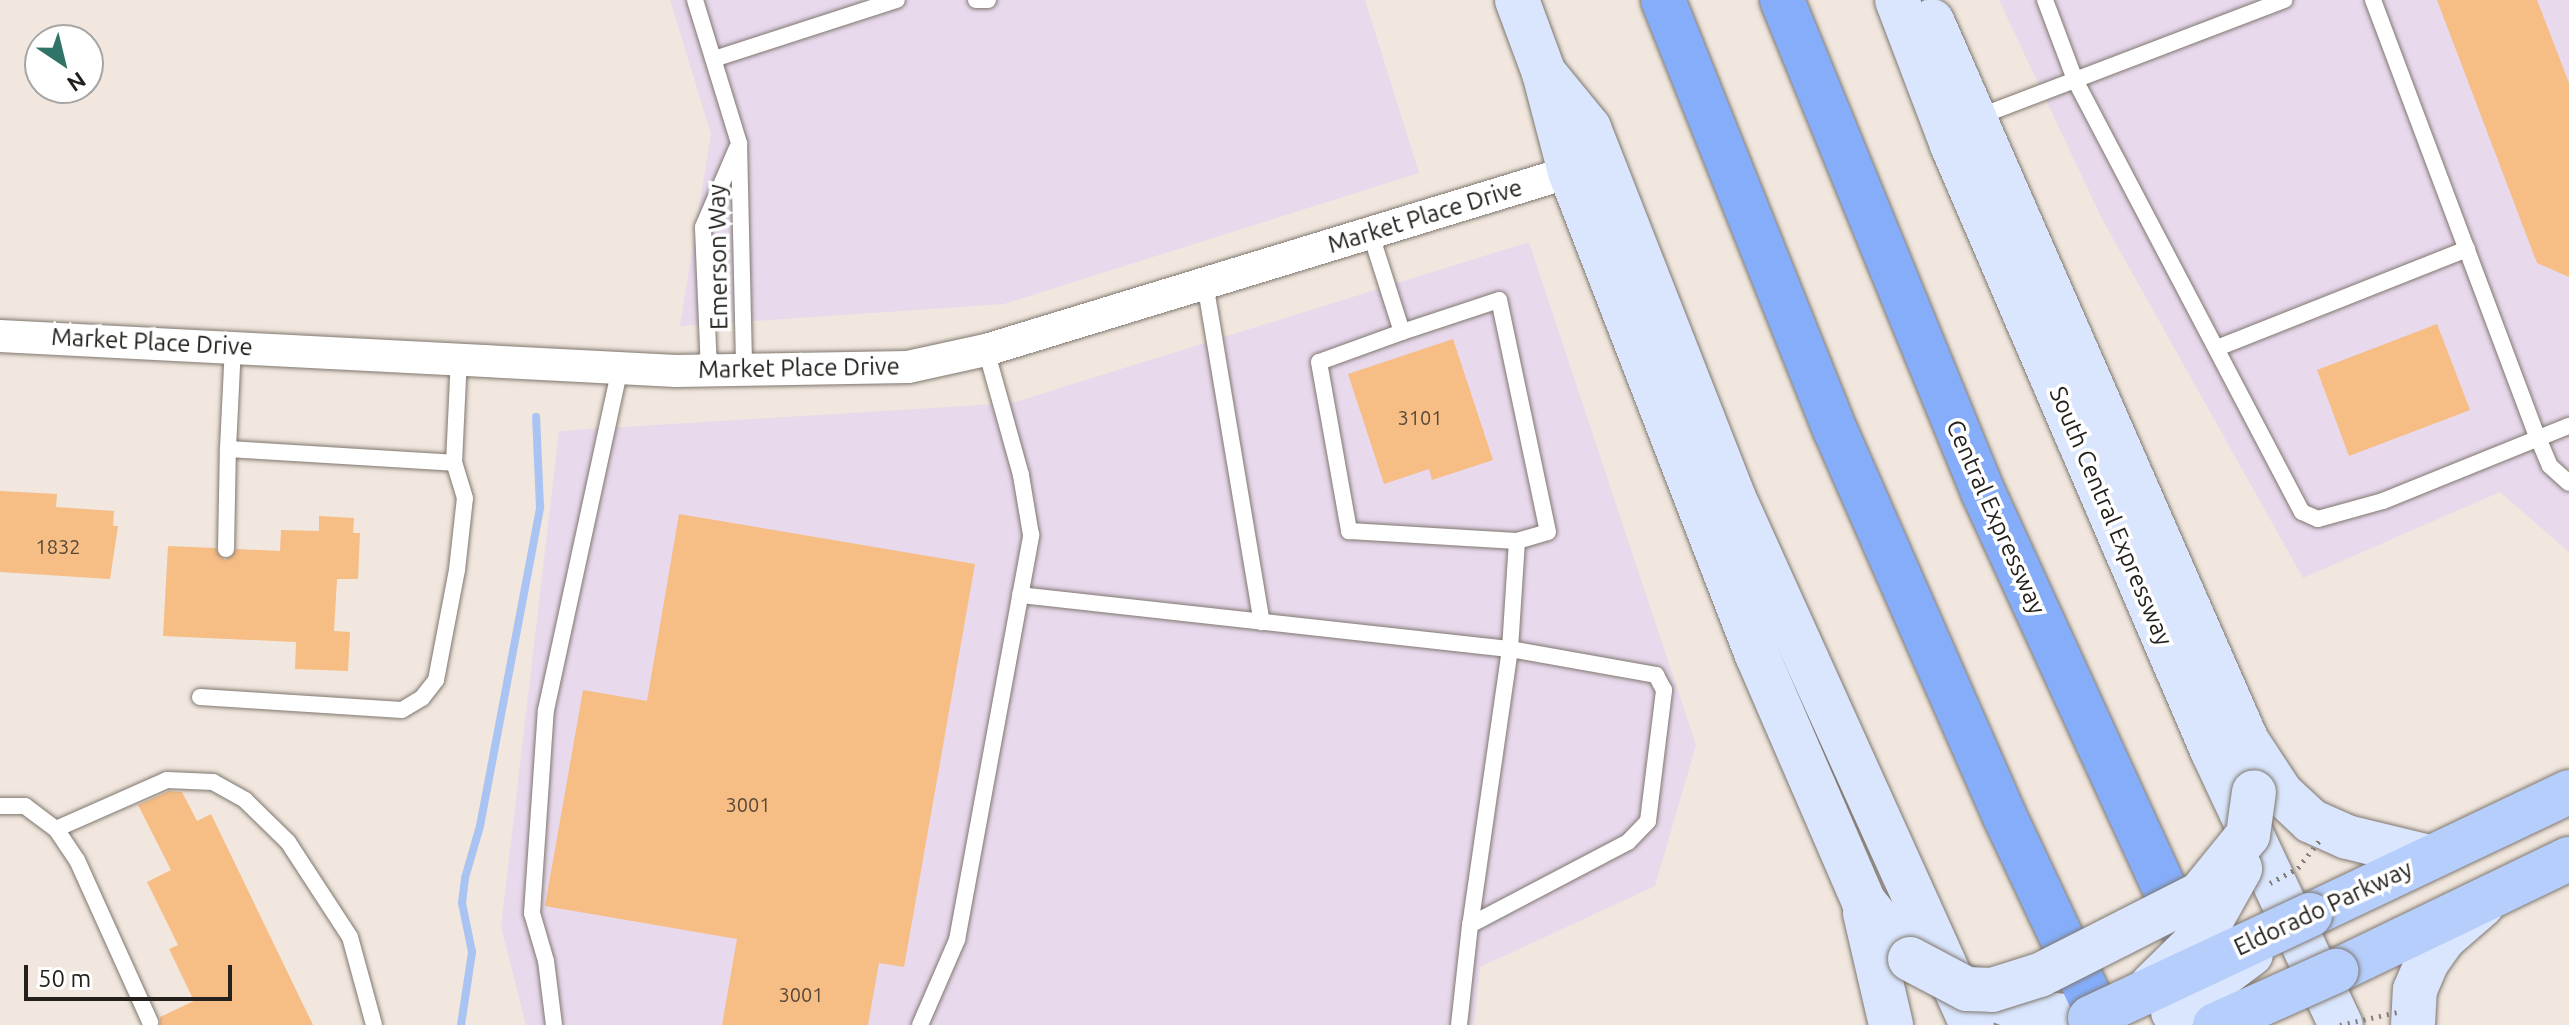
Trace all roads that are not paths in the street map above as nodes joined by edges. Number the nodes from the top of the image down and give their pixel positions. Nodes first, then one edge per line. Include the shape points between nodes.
1 (695, 0) edge
2 (897, 0) edge
3 (976, 0) edge
4 (988, 0) edge
5 (1517, 0) edge
6 (1663, 0) edge
7 (1782, 0) edge
8 (1897, 0) edge
9 (1922, 0) edge
10 (2045, 0) edge
11 (2284, 0) edge
12 (2373, 0) edge
13 (714, 59) junction
14 (1544, 73) junction
15 (2075, 80) junction
16 (1978, 117) junction
17 (739, 143) junction
18 (1570, 172) junction
19 (1370, 232) junction
20 (2467, 249) junction
21 (1205, 283) junction
22 (1402, 332) junction
23 (0, 336) edge
24 (233, 346) junction
25 (2217, 348) junction
26 (986, 350) junction
27 (459, 357) junction
28 (620, 367) junction
29 (709, 371) junction
30 (744, 371) junction
31 (2569, 426) edge
32 (2538, 438) junction
33 (228, 449) junction
34 (454, 463) junction
35 (2569, 483) edge
36 (1517, 541) junction
37 (226, 549) dead end
38 (1020, 595) junction
39 (1262, 622) junction
40 (1510, 649) junction
41 (200, 697) dead end
42 (2247, 741) junction
43 (2569, 792) edge
44 (0, 806) edge
45 (56, 829) junction
46 (2248, 835) junction
47 (2429, 857) junction
48 (2569, 859) edge
49 (2494, 895) junction
50 (1864, 902) junction
51 (1470, 925) junction
52 (1969, 1007) edge
53 (2121, 1018) edge
54 (2407, 1018) edge
55 (2233, 1019) edge
56 (150, 1022) dead end
57 (374, 1025) edge
58 (554, 1025) edge
59 (920, 1025) edge
60 (1459, 1025) edge
61 (1891, 1025) edge
62 (2341, 1025) edge

1 - 13 lane, Emerson Way
2 - 13 lane
3 - 4 lane
5 - 14 main road
6 - 53 highway via 1866,501
7 - 55 highway, Central Expressway via 1983,492
8 - 62 main road, South Central Expressway via 1952,145 2212,750
9 - 16 main road, South Central Expressway
10 - 15 lane
11 - 15 lane
12 - 20 lane
13 - 17 lane, Emerson Way
14 - 18 main road
14 - 52 main road via 1589,128 1734,498
15 - 16 lane
15 - 25 lane
16 - 42 main road, South Central Expressway
17 - 29 lane, Emerson Way via 703,227
17 - 30 lane, Emerson Way
18 - 19 street, Market Place Drive
18 - 50 main road via 1757,655
19 - 21 street, Market Place Drive
19 - 22 lane
20 - 25 lane
20 - 32 lane
21 - 26 street, Market Place Drive
21 - 39 lane
22 - 36 lane via 1499,300 1548,532
22 - 36 lane via 1319,362 1349,531
23 - 24 street, Market Place Drive
24 - 27 street, Market Place Drive
24 - 33 lane
25 - 32 lane via 2284,482 2302,512 2318,519 2383,501
26 - 30 street, Market Place Drive via 908,367
26 - 38 lane via 1031,535
27 - 28 street, Market Place Drive
27 - 34 lane
28 - 29 street, Market Place Drive
28 - 58 lane via 546,710 532,913 546,961
29 - 30 street, Market Place Drive
31 - 32 lane
32 - 35 lane via 2550,466
33 - 34 lane
33 - 37 lane
34 - 41 lane via 465,498 457,570 436,680 422,698 402,710
36 - 40 lane
38 - 39 lane
38 - 59 lane via 957,940
39 - 40 lane
40 - 51 lane
40 - 51 lane via 1656,675 1664,690 1648,821 1628,842
42 - 46 main road, bridge via 2254,792
42 - 47 main road via 2281,793 2311,821 2347,837
43 - 47 main road, Eldorado Parkway
44 - 45 lane via 25,806
45 - 56 lane via 77,860
45 - 57 lane via 167,780 213,782 245,800 288,842 350,937
46 - 52 main road, bridge via 2217,877 2183,906 2040,975 1992,990
46 - 53 main road, bridge via 2246,854 2217,917
47 - 53 main road, Eldorado Parkway, bridge
48 - 49 main road
49 - 54 main road via 2443,939 2427,962
49 - 55 main road, bridge
50 - 52 main road, bridge via 1910,959
50 - 61 main road
51 - 60 lane
52 - 53 main road via 1991,1003 2031,1013
53 - 55 main road, bridge

